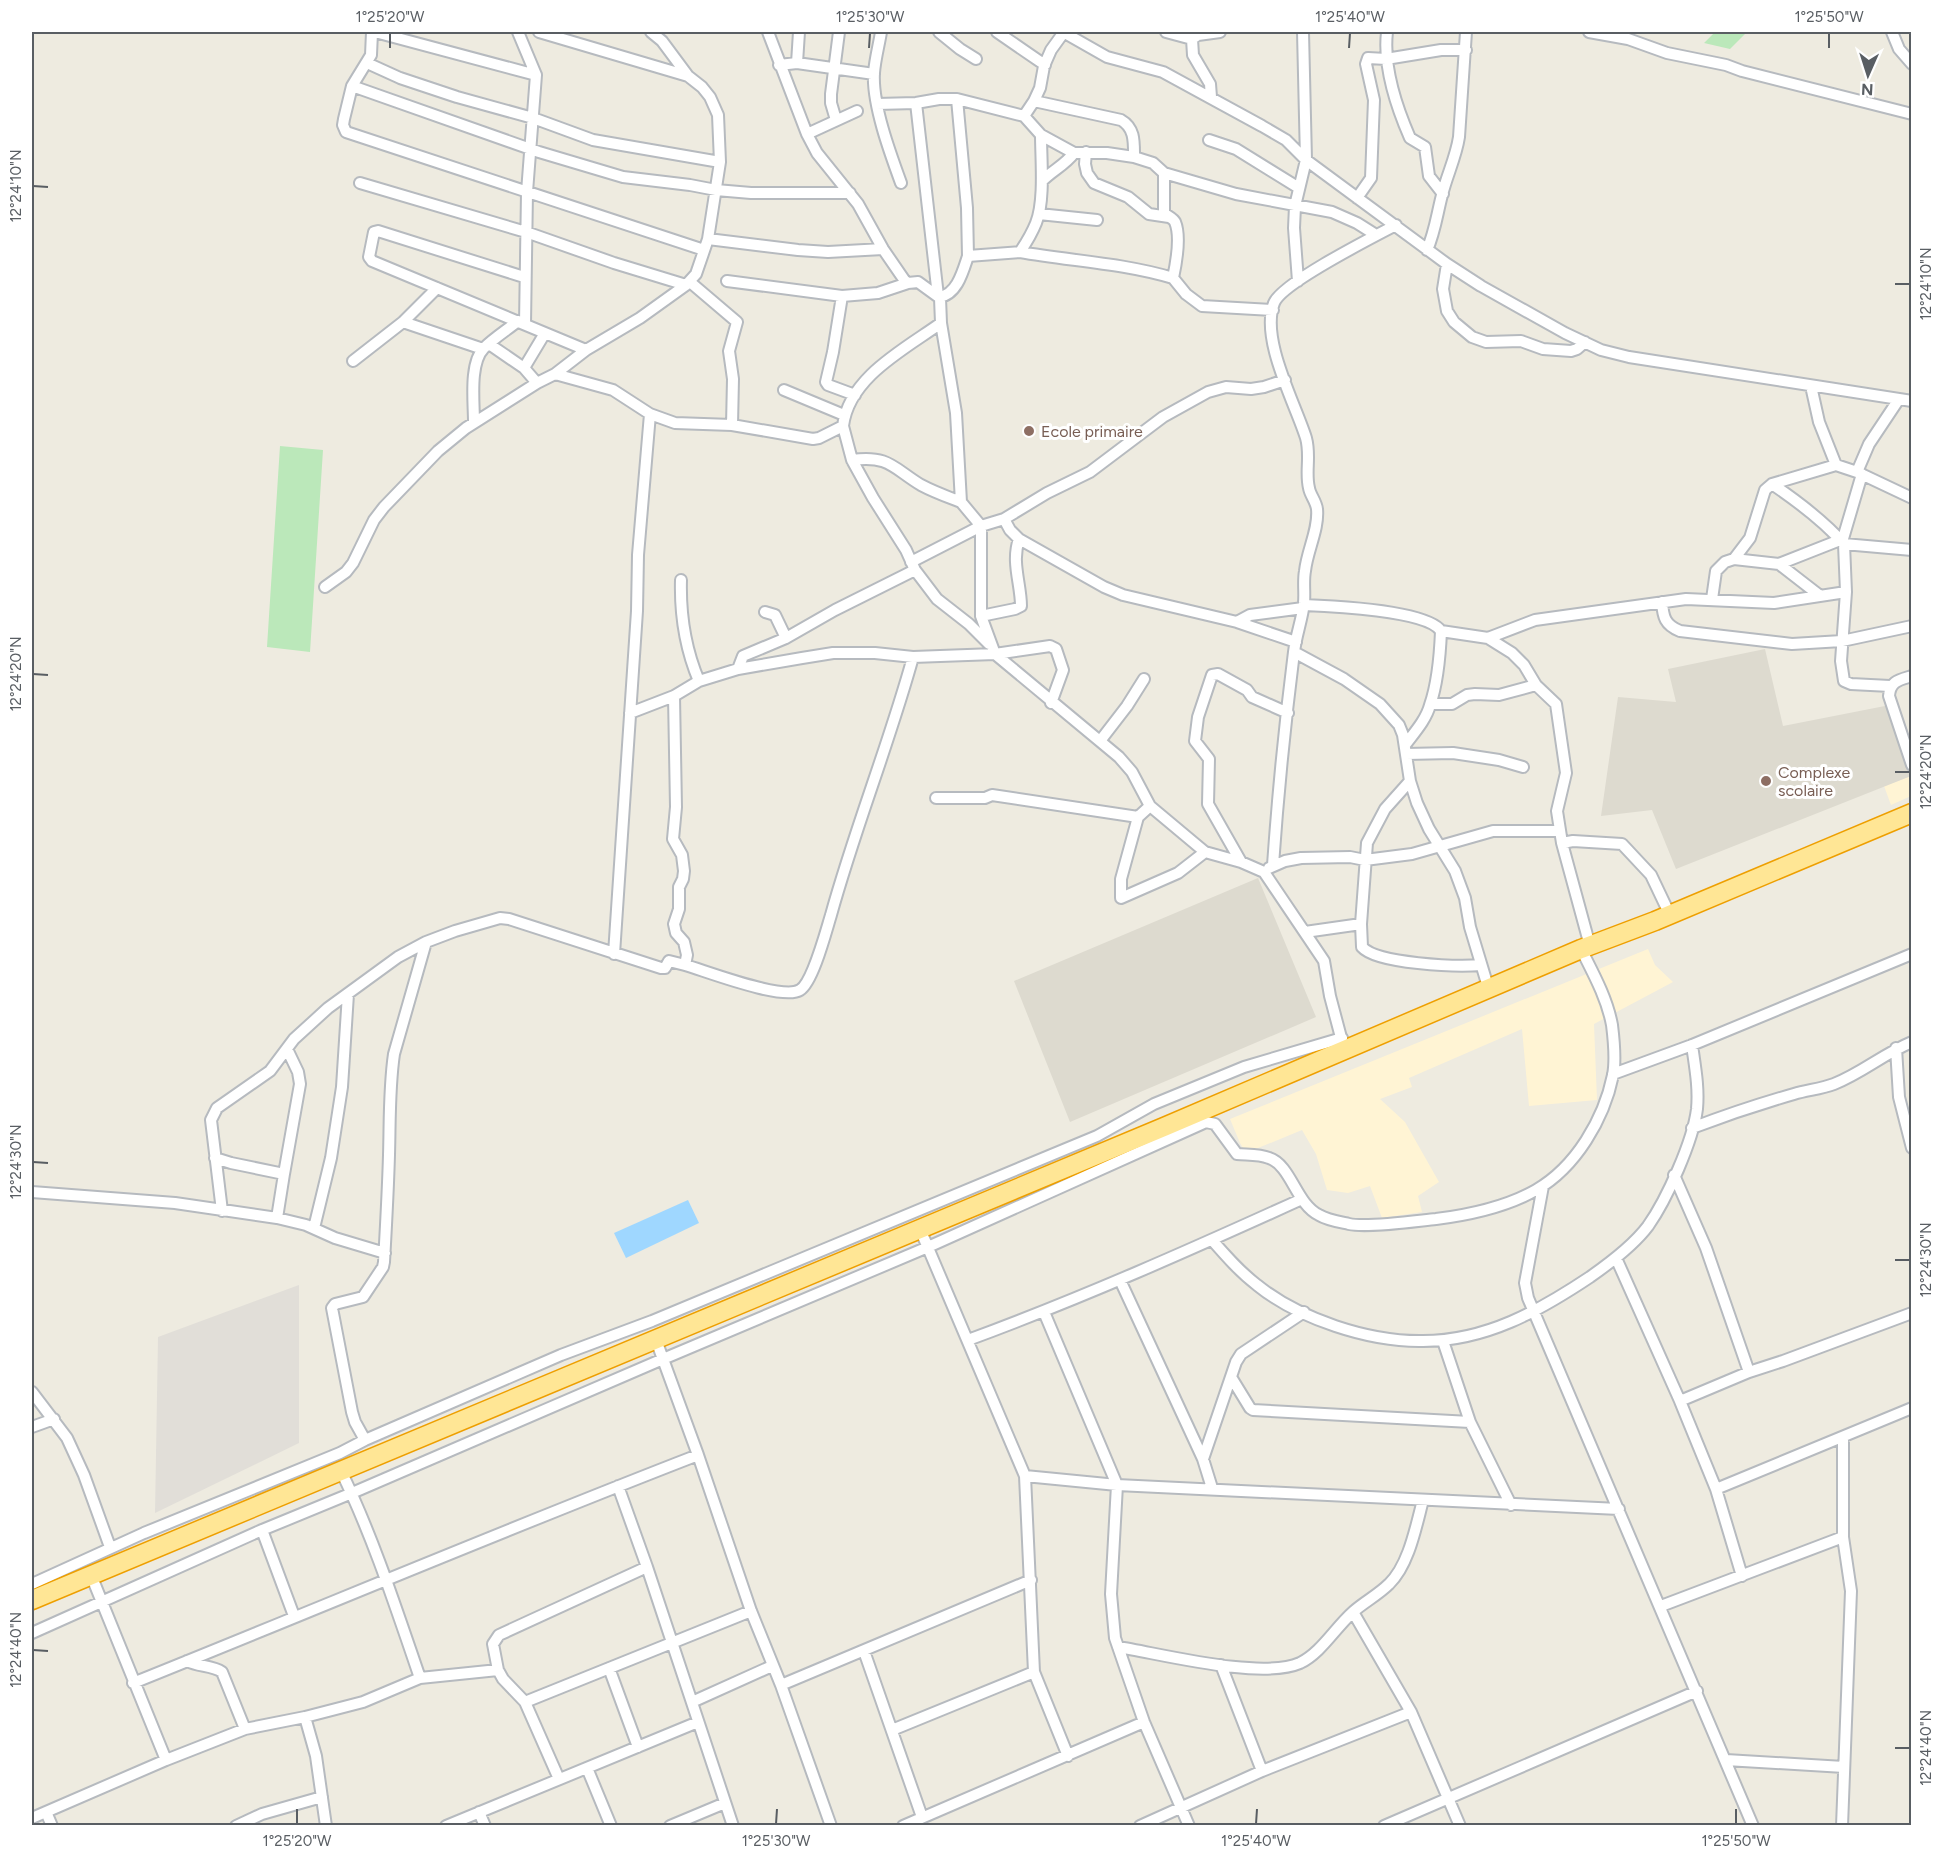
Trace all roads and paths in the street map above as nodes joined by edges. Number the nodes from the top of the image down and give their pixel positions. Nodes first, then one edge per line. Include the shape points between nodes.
1 (374, 32) edge
2 (518, 32) edge
3 (539, 32) edge
4 (651, 32) edge
5 (768, 32) edge
6 (799, 32) edge
7 (839, 32) edge
8 (881, 32) edge
9 (939, 32) edge
10 (997, 32) edge
11 (1063, 32) edge
12 (1166, 32) edge
13 (1220, 32) edge
14 (1303, 32) edge
15 (1387, 32) edge
16 (1466, 32) edge
17 (1590, 32) edge
18 (1892, 32) edge
19 (1205, 33) edge
20 (1192, 39) junction
21 (1466, 50) junction
22 (976, 59) dead end
23 (1386, 59) junction
24 (367, 63) junction
25 (797, 63) junction
26 (1911, 64) edge
27 (779, 65) junction
28 (1045, 65) junction
29 (835, 68) junction
30 (874, 74) junction
31 (537, 75) junction
32 (688, 76) junction
33 (352, 86) junction
34 (1211, 97) junction
35 (957, 99) junction
36 (1034, 101) junction
37 (916, 103) junction
38 (877, 104) junction
39 (857, 111) dead end
40 (1911, 114) edge
41 (1024, 116) junction
42 (533, 118) junction
43 (836, 120) junction
44 (807, 134) junction
45 (1041, 135) junction
46 (1209, 140) dead end
47 (529, 148) junction
48 (1074, 153) junction
49 (1086, 153) junction
50 (1134, 157) junction
51 (1306, 160) junction
52 (720, 162) junction
53 (1164, 173) junction
54 (1042, 181) junction
55 (360, 183) dead end
56 (901, 183) dead end
57 (1299, 188) junction
58 (716, 190) junction
59 (527, 192) junction
60 (850, 193) junction
61 (1443, 194) junction
62 (1357, 198) junction
63 (1295, 206) junction
64 (1039, 214) junction
65 (1169, 217) junction
66 (1097, 220) dead end
67 (1396, 225) junction
68 (526, 232) junction
69 (1376, 235) junction
70 (706, 245) junction
71 (883, 249) junction
72 (1428, 250) junction
73 (1020, 252) junction
74 (968, 256) junction
75 (1448, 264) junction
76 (525, 278) junction
77 (1173, 278) junction
78 (727, 281) dead end
79 (1298, 281) junction
80 (688, 283) junction
81 (908, 283) junction
82 (437, 288) junction
83 (842, 296) junction
84 (939, 296) junction
85 (1273, 310) junction
86 (402, 322) junction
87 (521, 322) junction
88 (941, 323) junction
89 (545, 333) junction
90 (1585, 342) junction
91 (486, 346) junction
92 (586, 350) junction
93 (353, 361) dead end
94 (524, 368) junction
95 (555, 374) junction
96 (1285, 380) junction
97 (537, 383) junction
98 (1811, 386) junction
99 (784, 390) dead end
100 (855, 395) junction
101 (1899, 399) junction
102 (1911, 401) edge
103 (650, 414) junction
104 (844, 421) junction
105 (474, 422) junction
106 (732, 425) junction
107 (852, 460) junction
108 (1836, 465) junction
109 (1860, 473) junction
110 (1772, 484) junction
111 (1911, 498) edge
112 (961, 502) junction
113 (1004, 519) junction
114 (981, 526) junction
115 (1019, 539) junction
116 (1842, 542) junction
117 (1911, 550) edge
118 (1734, 559) junction
119 (1779, 564) junction
120 (913, 566) junction
121 (681, 580) dead end
122 (324, 587) dead end
123 (1846, 592) junction
124 (1819, 595) junction
125 (1712, 599) junction
126 (1662, 602) junction
127 (1303, 607) junction
128 (765, 612) dead end
129 (981, 616) junction
130 (1237, 622) junction
131 (1911, 626) edge
132 (1441, 631) junction
133 (786, 638) junction
134 (1488, 638) junction
135 (1842, 641) junction
136 (1295, 647) junction
137 (993, 650) junction
138 (913, 657) junction
139 (738, 669) junction
140 (1911, 676) edge
141 (1144, 679) dead end
142 (699, 681) junction
143 (1536, 685) junction
144 (1890, 686) junction
145 (674, 696) junction
146 (1052, 703) junction
147 (1431, 704) junction
148 (630, 713) junction
149 (1288, 713) junction
150 (1100, 741) junction
151 (1405, 749) junction
152 (1911, 765) edge
153 (1523, 767) dead end
154 (1410, 781) junction
155 (936, 798) dead end
156 (1150, 806) junction
157 (1911, 813) edge
158 (1138, 817) junction
159 (1561, 837) junction
160 (1439, 846) junction
161 (1205, 852) junction
162 (1365, 860) junction
163 (1241, 862) junction
164 (1273, 865) junction
165 (1264, 872) junction
166 (1670, 915) junction
167 (1361, 924) junction
168 (1305, 932) junction
169 (426, 942) junction
170 (1586, 947) junction
171 (614, 954) junction
172 (1911, 954) edge
173 (685, 965) junction
174 (1481, 965) junction
175 (1489, 990) junction
176 (348, 994) junction
177 (1911, 1042) edge
178 (1343, 1044) junction
179 (1692, 1045) junction
180 (1896, 1048) junction
181 (287, 1049) junction
182 (1613, 1074) junction
183 (1908, 1117) edge
184 (1692, 1128) junction
185 (1911, 1148) edge
186 (215, 1158) junction
187 (284, 1174) junction
188 (1674, 1175) junction
189 (1543, 1186) junction
190 (32, 1192) edge
191 (1302, 1199) junction
192 (222, 1211) junction
193 (277, 1218) junction
194 (314, 1228) junction
195 (920, 1229) junction
196 (1212, 1240) junction
197 (928, 1247) junction
198 (385, 1253) junction
199 (1616, 1258) junction
200 (1120, 1280) junction
201 (1044, 1312) junction
202 (1304, 1312) junction
203 (1533, 1313) junction
204 (1911, 1313) edge
205 (657, 1340) junction
206 (968, 1340) junction
207 (1443, 1341) junction
208 (663, 1359) junction
209 (1749, 1372) junction
210 (1232, 1377) junction
211 (32, 1392) edge
212 (1680, 1401) junction
213 (1911, 1408) edge
214 (54, 1419) junction
215 (1470, 1422) junction
216 (32, 1427) edge
217 (1843, 1437) junction
218 (365, 1440) junction
219 (698, 1455) junction
220 (1203, 1459) junction
221 (341, 1471) junction
222 (1025, 1476) junction
223 (1117, 1485) junction
224 (618, 1486) junction
225 (1212, 1488) junction
226 (1716, 1489) junction
227 (352, 1493) junction
228 (1423, 1500) junction
229 (1511, 1505) junction
230 (1619, 1509) junction
231 (262, 1530) junction
232 (1843, 1537) junction
233 (110, 1547) junction
234 (647, 1567) junction
235 (91, 1575) junction
236 (1742, 1576) junction
237 (1031, 1580) junction
238 (386, 1581) junction
239 (32, 1584) edge
240 (32, 1600) edge
241 (100, 1601) junction
242 (1661, 1606) junction
243 (751, 1611) junction
244 (1353, 1612) junction
245 (294, 1616) junction
246 (32, 1633) edge
247 (672, 1642) junction
248 (1118, 1647) junction
249 (864, 1651) junction
250 (187, 1661) junction
251 (1221, 1665) junction
252 (772, 1666) junction
253 (609, 1668) junction
254 (498, 1670) junction
255 (1034, 1672) junction
256 (420, 1678) junction
257 (133, 1683) junction
258 (781, 1685) junction
259 (1697, 1691) junction
260 (525, 1702) junction
261 (692, 1702) junction
262 (1411, 1712) junction
263 (305, 1718) junction
264 (698, 1722) junction
265 (1144, 1722) junction
266 (245, 1729) junction
267 (892, 1730) junction
268 (638, 1747) junction
269 (1068, 1756) junction
270 (166, 1760) junction
271 (1726, 1760) junction
272 (1844, 1767) junction
273 (587, 1768) junction
274 (1262, 1771) junction
275 (559, 1779) junction
276 (322, 1797) junction
277 (1449, 1798) junction
278 (725, 1803) junction
279 (1182, 1809) junction
280 (46, 1812) junction
281 (480, 1812) junction
282 (922, 1817) junction
283 (32, 1818) edge
284 (52, 1826) edge
285 (236, 1826) edge
286 (326, 1826) edge
287 (446, 1826) edge
288 (485, 1826) edge
289 (610, 1826) edge
290 (670, 1826) edge
291 (733, 1826) edge
292 (831, 1826) edge
293 (903, 1826) edge
294 (1140, 1826) edge
295 (1189, 1826) edge
296 (1384, 1826) edge
297 (1460, 1826) edge
298 (1753, 1826) edge
299 (1842, 1826) edge

1 - 24 street
1 - 31 street
2 - 31 street
3 - 32 street
4 - 32 street via 662,40
5 - 27 street
6 - 25 street
7 - 29 street
8 - 30 street
9 - 22 street
10 - 28 street
11 - 28 street
11 - 34 street via 1097,53 1163,72
12 - 20 street
13 - 19 street
14 - 51 street
15 - 23 street
16 - 21 street
17 - 40 street
18 - 26 street
19 - 20 street
20 - 34 street via 1193,55 1210,84
21 - 23 street
21 - 61 street via 1457,152
23 - 61 street via 1408,134 1425,147 1429,176
23 - 62 street via 1371,57 1366,61 1374,107 1371,178
24 - 33 street
24 - 42 street via 457,97
25 - 27 street
25 - 29 street
27 - 44 street
28 - 36 street
29 - 30 street
29 - 43 street via 831,99
30 - 38 street
31 - 42 street
32 - 52 street via 710,97 718,115
33 - 47 street
33 - 59 street via 344,118 346,132
34 - 51 street via 1286,140
35 - 37 street
35 - 41 street
35 - 74 street
36 - 41 street
36 - 50 street via 1121,120 1131,129
37 - 38 street
37 - 84 street
38 - 56 street
39 - 43 street
41 - 45 street
42 - 47 street
42 - 52 street via 593,140
43 - 44 street
44 - 60 street via 829,170
45 - 48 street
45 - 54 street
46 - 57 street via 1236,149
47 - 58 street via 623,177
47 - 59 street
48 - 49 street
48 - 54 street via 1066,164
49 - 50 street
49 - 65 street via 1087,173 1094,183 1128,197 1144,212
50 - 53 street via 1153,163
51 - 57 street
51 - 62 street
52 - 58 street
53 - 63 street
53 - 65 street via 1164,213
54 - 64 street
55 - 68 street
57 - 63 street
58 - 60 street
58 - 70 street
59 - 68 street
59 - 70 street
60 - 71 street
61 - 72 street
62 - 67 street
63 - 69 street via 1332,212
63 - 79 street
64 - 66 street
64 - 73 street
65 - 77 street via 1174,220 1176,232
67 - 69 street
67 - 72 street
68 - 76 street
68 - 80 street via 614,263
69 - 79 street
70 - 71 street via 818,251
70 - 80 street via 696,274
71 - 81 street
72 - 75 street
73 - 74 street
73 - 77 street via 1149,270
74 - 84 street via 957,284 947,295
75 - 90 street
75 - 90 street via 1443,289 1447,311 1472,337 1571,351
76 - 82 street via 374,231 370,259
76 - 87 street
77 - 85 street via 1202,306
78 - 83 street
79 - 85 street via 1280,294
80 - 92 street
80 - 106 street via 737,322 729,351
81 - 83 street via 878,293
81 - 84 street via 918,282
82 - 86 street
82 - 87 street
83 - 100 street via 826,382
84 - 88 street
85 - 96 street via 1273,338
86 - 91 street
86 - 93 street
87 - 89 street
87 - 91 street
88 - 100 street via 876,368
88 - 112 street via 956,413
89 - 92 street
89 - 94 street
90 - 98 street via 1629,357
91 - 94 street
91 - 105 street via 476,363
92 - 95 street
94 - 97 street
95 - 97 street
95 - 103 street via 613,390
96 - 113 street via 1264,387 1226,387 1208,392 1163,417 1090,472
96 - 127 street via 1307,441 1308,485 1317,511 1305,571
97 - 105 street
98 - 101 street
98 - 108 street via 1819,422
99 - 104 street
100 - 104 street
101 - 102 street
101 - 109 street via 1869,444
103 - 106 street via 675,423
103 - 148 street
104 - 106 street via 813,439
104 - 107 street
105 - 122 street via 384,507 353,563
107 - 112 street via 875,458 888,462 923,486
107 - 120 street
108 - 109 street
108 - 110 street
109 - 111 street
109 - 116 street
110 - 116 street
110 - 118 street via 1765,490 1750,538
112 - 114 street
113 - 114 street
113 - 115 street
114 - 120 street
114 - 129 street
115 - 129 street via 1016,568 1021,606
115 - 130 street via 1123,595
116 - 117 street
116 - 119 street
116 - 123 street
118 - 119 street
118 - 125 street via 1716,572
119 - 124 street
120 - 133 street
120 - 137 street via 937,599 969,624
121 - 142 street via 684,633
123 - 124 street
123 - 135 street
124 - 125 street via 1774,603
125 - 126 street
126 - 134 street via 1528,622
126 - 135 street via 1666,623 1685,632 1784,644
127 - 130 street via 1250,615
127 - 132 street via 1376,610 1420,620 1438,626
127 - 136 street
128 - 133 street via 775,615
129 - 137 street
130 - 136 street
131 - 135 street
132 - 134 street
132 - 147 street
133 - 139 street via 743,656
134 - 143 street via 1512,653
135 - 144 street via 1844,681
136 - 149 street
136 - 151 street via 1380,704 1399,725
137 - 138 street
137 - 146 street
137 - 146 street via 1050,646 1056,649 1063,670
138 - 139 street via 833,653
138 - 173 street via 897,716 806,984 792,993 776,992
139 - 142 street
140 - 144 street
141 - 150 street
142 - 145 street
143 - 147 street via 1499,695 1467,695 1452,704
143 - 159 street via 1553,700 1559,721 1566,773 1557,807
144 - 152 street via 1889,696
145 - 148 street
145 - 173 street via 673,839 684,863 684,876 674,924 684,942
146 - 150 street
147 - 151 street
148 - 171 street
149 - 163 street via 1252,697 1218,674 1212,675 1194,741 1209,759 1208,804
149 - 164 street via 1280,762
150 - 156 street via 1132,772
151 - 153 street via 1499,760
151 - 154 street
154 - 160 street via 1424,820
154 - 162 street via 1371,832
155 - 158 street via 992,795
156 - 158 street
156 - 161 street
157 - 166 highway
158 - 161 street via 1121,879 1121,898 1178,873
159 - 160 street via 1490,831
159 - 166 street via 1620,843 1651,875
159 - 170 street
160 - 162 street
160 - 174 street via 1455,871 1465,898
161 - 163 street
162 - 164 street via 1302,858
162 - 167 street
163 - 165 street
164 - 165 street
165 - 168 street
166 - 170 highway
167 - 168 street
167 - 174 street via 1362,948 1368,952 1447,967
168 - 178 street via 1327,966 1330,996
169 - 171 street via 500,918
169 - 176 street via 398,957
169 - 198 street via 392,1069
170 - 175 highway
170 - 182 street via 1612,1025
171 - 173 street via 661,968 669,961
172 - 179 street
174 - 175 street
175 - 178 highway
176 - 181 street via 309,1024
176 - 194 street via 342,1087 331,1158
177 - 180 street
178 - 195 highway
178 - 218 street via 1234,1071 1154,1104 1097,1136 561,1355
179 - 182 street
179 - 184 street via 1698,1075
180 - 183 street via 1899,1097
180 - 184 street via 1855,1075 1831,1085
181 - 186 street via 270,1071 213,1114
181 - 187 street via 300,1084
182 - 189 street via 1584,1143
183 - 185 street
184 - 188 street
186 - 187 street
186 - 192 street
187 - 193 street
188 - 199 street via 1647,1226
188 - 209 street via 1706,1248
189 - 191 street via 1521,1197 1455,1216 1354,1225 1319,1215
189 - 203 street via 1525,1283
190 - 192 street via 175,1203
191 - 196 street
191 - 197 street via 1280,1165 1270,1158 1237,1154 1215,1124 1206,1122
192 - 193 street
193 - 194 street
194 - 198 street
195 - 197 street
195 - 205 highway
196 - 200 street
196 - 202 street via 1257,1286
197 - 206 street
197 - 208 street
198 - 218 street via 383,1267 363,1297 332,1308 352,1412
199 - 203 street
199 - 212 street
200 - 201 street
200 - 220 street
201 - 206 street
201 - 223 street
202 - 207 street via 1371,1336
202 - 210 street via 1241,1354
203 - 207 street via 1484,1332
203 - 230 street
204 - 209 street
205 - 208 street
205 - 221 highway
206 - 222 street
207 - 215 street
208 - 219 street
208 - 227 street
209 - 212 street
210 - 215 street via 1253,1410
210 - 220 street
211 - 214 street
212 - 226 street
213 - 217 street
214 - 216 street
214 - 233 street via 84,1475
215 - 229 street
217 - 226 street
217 - 232 street
218 - 233 street via 340,1454
219 - 224 street
219 - 243 street
220 - 225 street
221 - 227 street
221 - 235 highway
222 - 223 street
222 - 237 street
223 - 225 street
223 - 248 street via 1111,1594
224 - 234 street
224 - 238 street
225 - 228 street
226 - 236 street
227 - 231 street
227 - 238 street
228 - 229 street
228 - 244 street via 1410,1550 1390,1584
229 - 230 street
230 - 242 street
231 - 241 street
231 - 245 street
232 - 236 street
232 - 272 street via 1851,1591
233 - 239 street
234 - 247 street
234 - 254 street via 499,1635 493,1644
235 - 240 highway
235 - 241 street
236 - 242 street
237 - 249 street
237 - 255 street
238 - 245 street
238 - 256 street
241 - 246 street
241 - 257 street
242 - 259 street
243 - 247 street
243 - 252 street
244 - 251 street via 1300,1663 1254,1669
244 - 262 street
245 - 250 street
247 - 253 street
247 - 261 street
248 - 251 street
248 - 265 street
249 - 258 street
249 - 267 street
250 - 257 street
250 - 266 street via 222,1672
251 - 274 street
252 - 258 street
252 - 261 street
253 - 260 street
253 - 268 street
254 - 256 street
254 - 260 street
255 - 267 street
255 - 269 street
256 - 263 street
257 - 270 street
258 - 292 street
259 - 271 street
259 - 277 street
260 - 275 street
261 - 264 street
262 - 274 street
262 - 277 street
263 - 266 street
263 - 276 street
264 - 268 street
264 - 278 street
265 - 269 street
265 - 279 street
266 - 270 street
267 - 282 street
268 - 273 street
269 - 282 street
270 - 280 street
271 - 272 street
271 - 298 street
272 - 299 street
273 - 275 street
273 - 289 street
274 - 279 street
275 - 281 street
276 - 285 street via 262,1814
276 - 286 street
277 - 296 street
277 - 297 street
278 - 290 street
278 - 291 street
279 - 294 street
279 - 295 street
280 - 283 street
280 - 284 street
281 - 287 street
281 - 288 street
282 - 293 street

